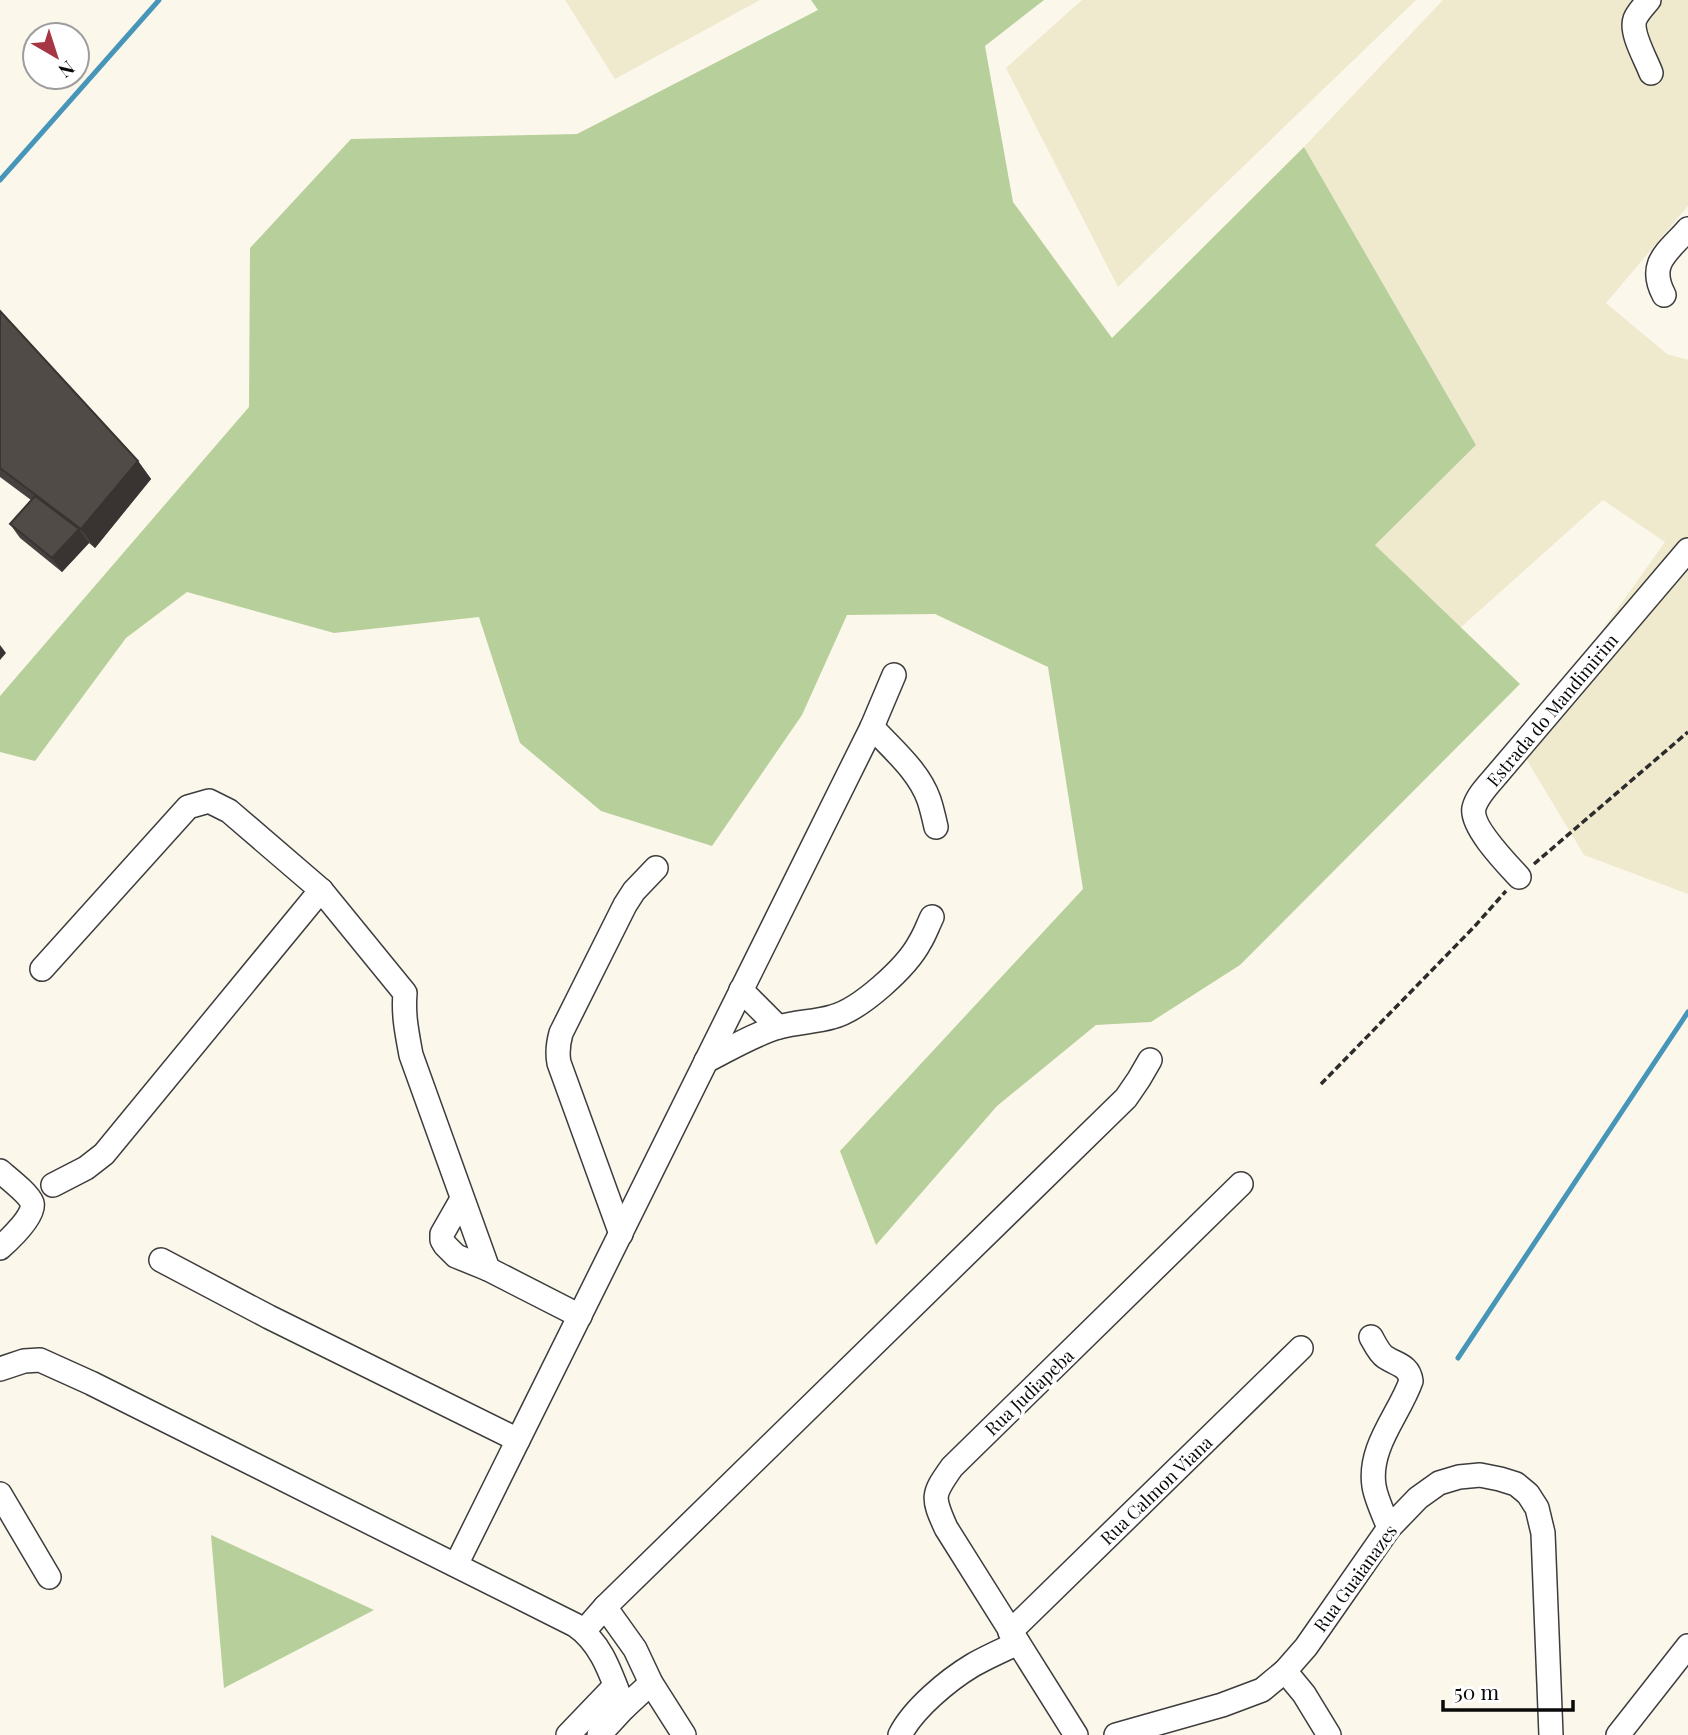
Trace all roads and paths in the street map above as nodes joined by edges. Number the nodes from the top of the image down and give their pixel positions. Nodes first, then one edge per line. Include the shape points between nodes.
1 (1649, 0) edge
2 (1651, 73) dead end
3 (1688, 229) edge
4 (1664, 295) dead end
5 (1688, 550) edge
6 (894, 674) dead end
7 (872, 727) junction
8 (1688, 732) edge
9 (936, 827) dead end
10 (656, 868) dead end
11 (1519, 877) junction
12 (321, 890) junction
13 (932, 917) dead end
14 (42, 969) dead end
15 (741, 990) junction
16 (778, 1027) junction
17 (1150, 1060) dead end
18 (706, 1061) junction
19 (1321, 1084) dead end
20 (0, 1171) edge
21 (1241, 1184) dead end
22 (53, 1185) dead end
23 (462, 1199) junction
24 (621, 1234) junction
25 (0, 1248) edge
26 (161, 1259) dead end
27 (488, 1269) junction
28 (580, 1316) junction
29 (1371, 1337) dead end
30 (1301, 1348) dead end
31 (0, 1368) edge
32 (518, 1440) junction
33 (0, 1494) edge
34 (1389, 1528) junction
35 (456, 1565) junction
36 (49, 1577) dead end
37 (605, 1607) junction
38 (584, 1631) junction
39 (1014, 1637) junction
40 (1688, 1646) edge
41 (1285, 1671) junction
42 (651, 1683) junction
43 (615, 1686) junction
44 (624, 1708) junction
45 (568, 1735) edge
46 (599, 1735) edge
47 (684, 1735) edge
48 (900, 1735) edge
49 (1076, 1735) edge
50 (1116, 1735) edge
51 (1329, 1735) edge
52 (1551, 1735) edge
53 (1618, 1735) edge

1 - 2 street via 1634,27
3 - 4 street via 1658,268 1658,285
5 - 11 street, Estrada do Mandimirim via 1476,801 1474,817
6 - 7 street
7 - 9 street via 923,786
7 - 15 street
8 - 11 path
10 - 24 street via 625,905 558,1042 559,1063
11 - 19 path
12 - 14 street via 229,811 209,801 188,807
12 - 22 street via 104,1154
12 - 23 street via 405,993 411,1055
13 - 16 street via 909,958 850,1010
15 - 16 street
15 - 18 street
16 - 18 street
17 - 37 street via 1126,1098
18 - 24 street
20 - 25 street via 29,1198 33,1208
21 - 39 street, Rua Judiapeba via 952,1467 937,1487 936,1505 946,1528
23 - 27 street
23 - 27 street via 443,1240 456,1256
24 - 28 street
26 - 32 street
27 - 28 street
28 - 32 street
29 - 34 street via 1383,1356 1406,1368 1411,1381 1374,1467 1374,1485
30 - 39 street, Rua Calmon Viana
31 - 35 street via 40,1360
32 - 35 street
33 - 36 street
34 - 41 street, Rua Guaianazes via 1323,1625
34 - 52 street, Rua Guaianazes via 1418,1498 1439,1483 1459,1477 1500,1479 1528,1494 1543,1533
35 - 38 street
37 - 38 street
37 - 42 street via 635,1649
38 - 43 street via 601,1654
39 - 48 street, Rua Calmon Viana via 943,1687
39 - 49 street
40 - 53 street
41 - 50 street, Rua Guaianazes via 1262,1690
41 - 51 street
42 - 44 street
42 - 47 street
43 - 44 street
43 - 45 street
44 - 46 street

